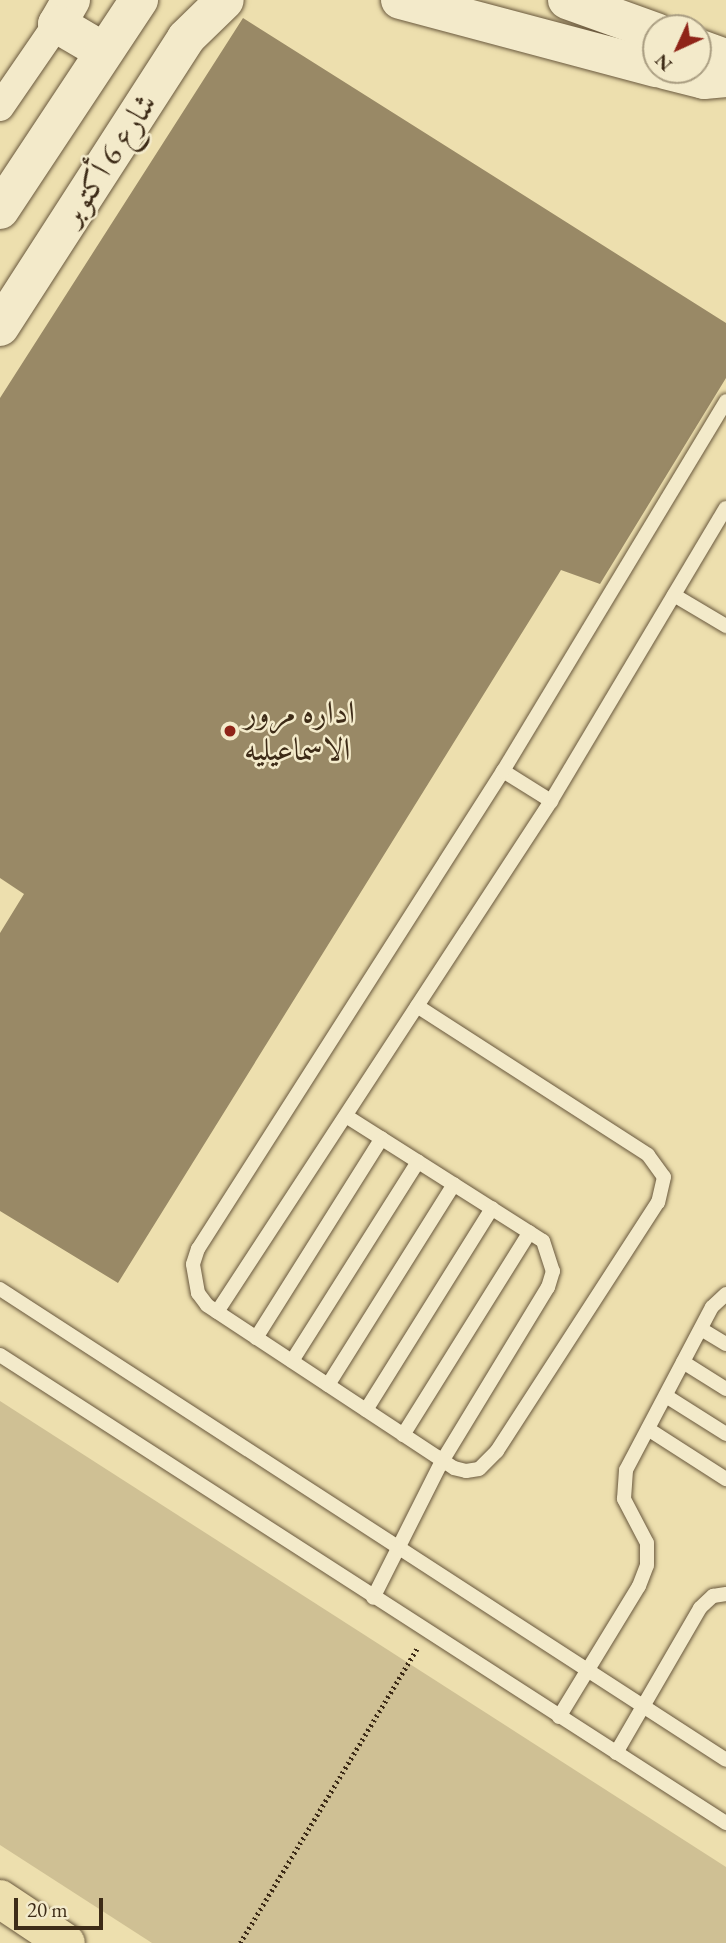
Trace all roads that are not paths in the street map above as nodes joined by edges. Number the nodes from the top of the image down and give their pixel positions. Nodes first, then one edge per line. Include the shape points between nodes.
1 (139, 0) edge
2 (225, 0) edge
3 (400, 0) edge
4 (567, 0) edge
5 (64, 12) edge
6 (642, 27) edge
7 (103, 51) junction
8 (642, 64) edge
9 (0, 107) edge
10 (0, 210) edge
11 (0, 327) edge
12 (726, 401) edge
13 (726, 508) edge
14 (674, 595) junction
15 (726, 626) edge
16 (503, 771) junction
17 (551, 801) junction
18 (417, 1006) junction
19 (346, 1116) junction
20 (382, 1138) junction
21 (418, 1162) junction
22 (454, 1184) junction
23 (492, 1209) junction
24 (530, 1233) junction
25 (0, 1289) edge
26 (726, 1294) edge
27 (217, 1312) junction
28 (701, 1329) junction
29 (256, 1338) junction
30 (726, 1344) edge
31 (0, 1355) edge
32 (292, 1361) junction
33 (683, 1362) junction
34 (328, 1385) junction
35 (726, 1389) edge
36 (666, 1396) junction
37 (366, 1410) junction
38 (648, 1429) junction
39 (726, 1434) edge
40 (403, 1435) junction
41 (442, 1461) junction
42 (726, 1479) edge
43 (399, 1550) junction
44 (726, 1594) edge
45 (373, 1598) junction
46 (587, 1670) junction
47 (643, 1707) junction
48 (559, 1717) junction
49 (616, 1753) junction
50 (726, 1760) edge
51 (726, 1823) edge
52 (0, 1899) edge
53 (66, 1943) edge

1 - 7 street, شارع 6 أكتوبر
2 - 11 street, شارع 6 أكتوبر via 186,38
3 - 8 street
4 - 6 street
5 - 7 street
5 - 9 street
7 - 10 street, شارع 6 أكتوبر
12 - 16 lane
13 - 14 lane
14 - 15 lane
14 - 17 lane
16 - 17 lane
16 - 27 lane via 198,1250 193,1279 198,1293
17 - 18 lane
18 - 19 lane
18 - 41 lane via 648,1155 664,1177 658,1202 490,1462 466,1471
19 - 20 lane
19 - 27 lane
20 - 21 lane
20 - 29 lane
21 - 22 lane
21 - 32 lane
22 - 23 lane
22 - 34 lane
23 - 24 lane
23 - 37 lane
24 - 40 lane
24 - 41 lane via 543,1241 551,1254 553,1271 548,1287
25 - 43 lane
26 - 28 lane via 712,1307
27 - 29 lane
28 - 30 lane
28 - 33 lane
29 - 32 lane
31 - 45 lane
32 - 34 lane
33 - 35 lane
33 - 36 lane
34 - 37 lane
36 - 38 lane
36 - 39 lane
37 - 40 lane
38 - 42 lane
38 - 46 lane via 623,1485 624,1499 647,1543 647,1565
40 - 41 lane
41 - 43 lane
43 - 45 lane
43 - 46 lane
44 - 47 lane via 713,1596 700,1608
45 - 48 lane
46 - 47 lane
46 - 48 lane
47 - 49 lane
47 - 50 lane
48 - 49 lane
49 - 51 lane
52 - 53 main road

